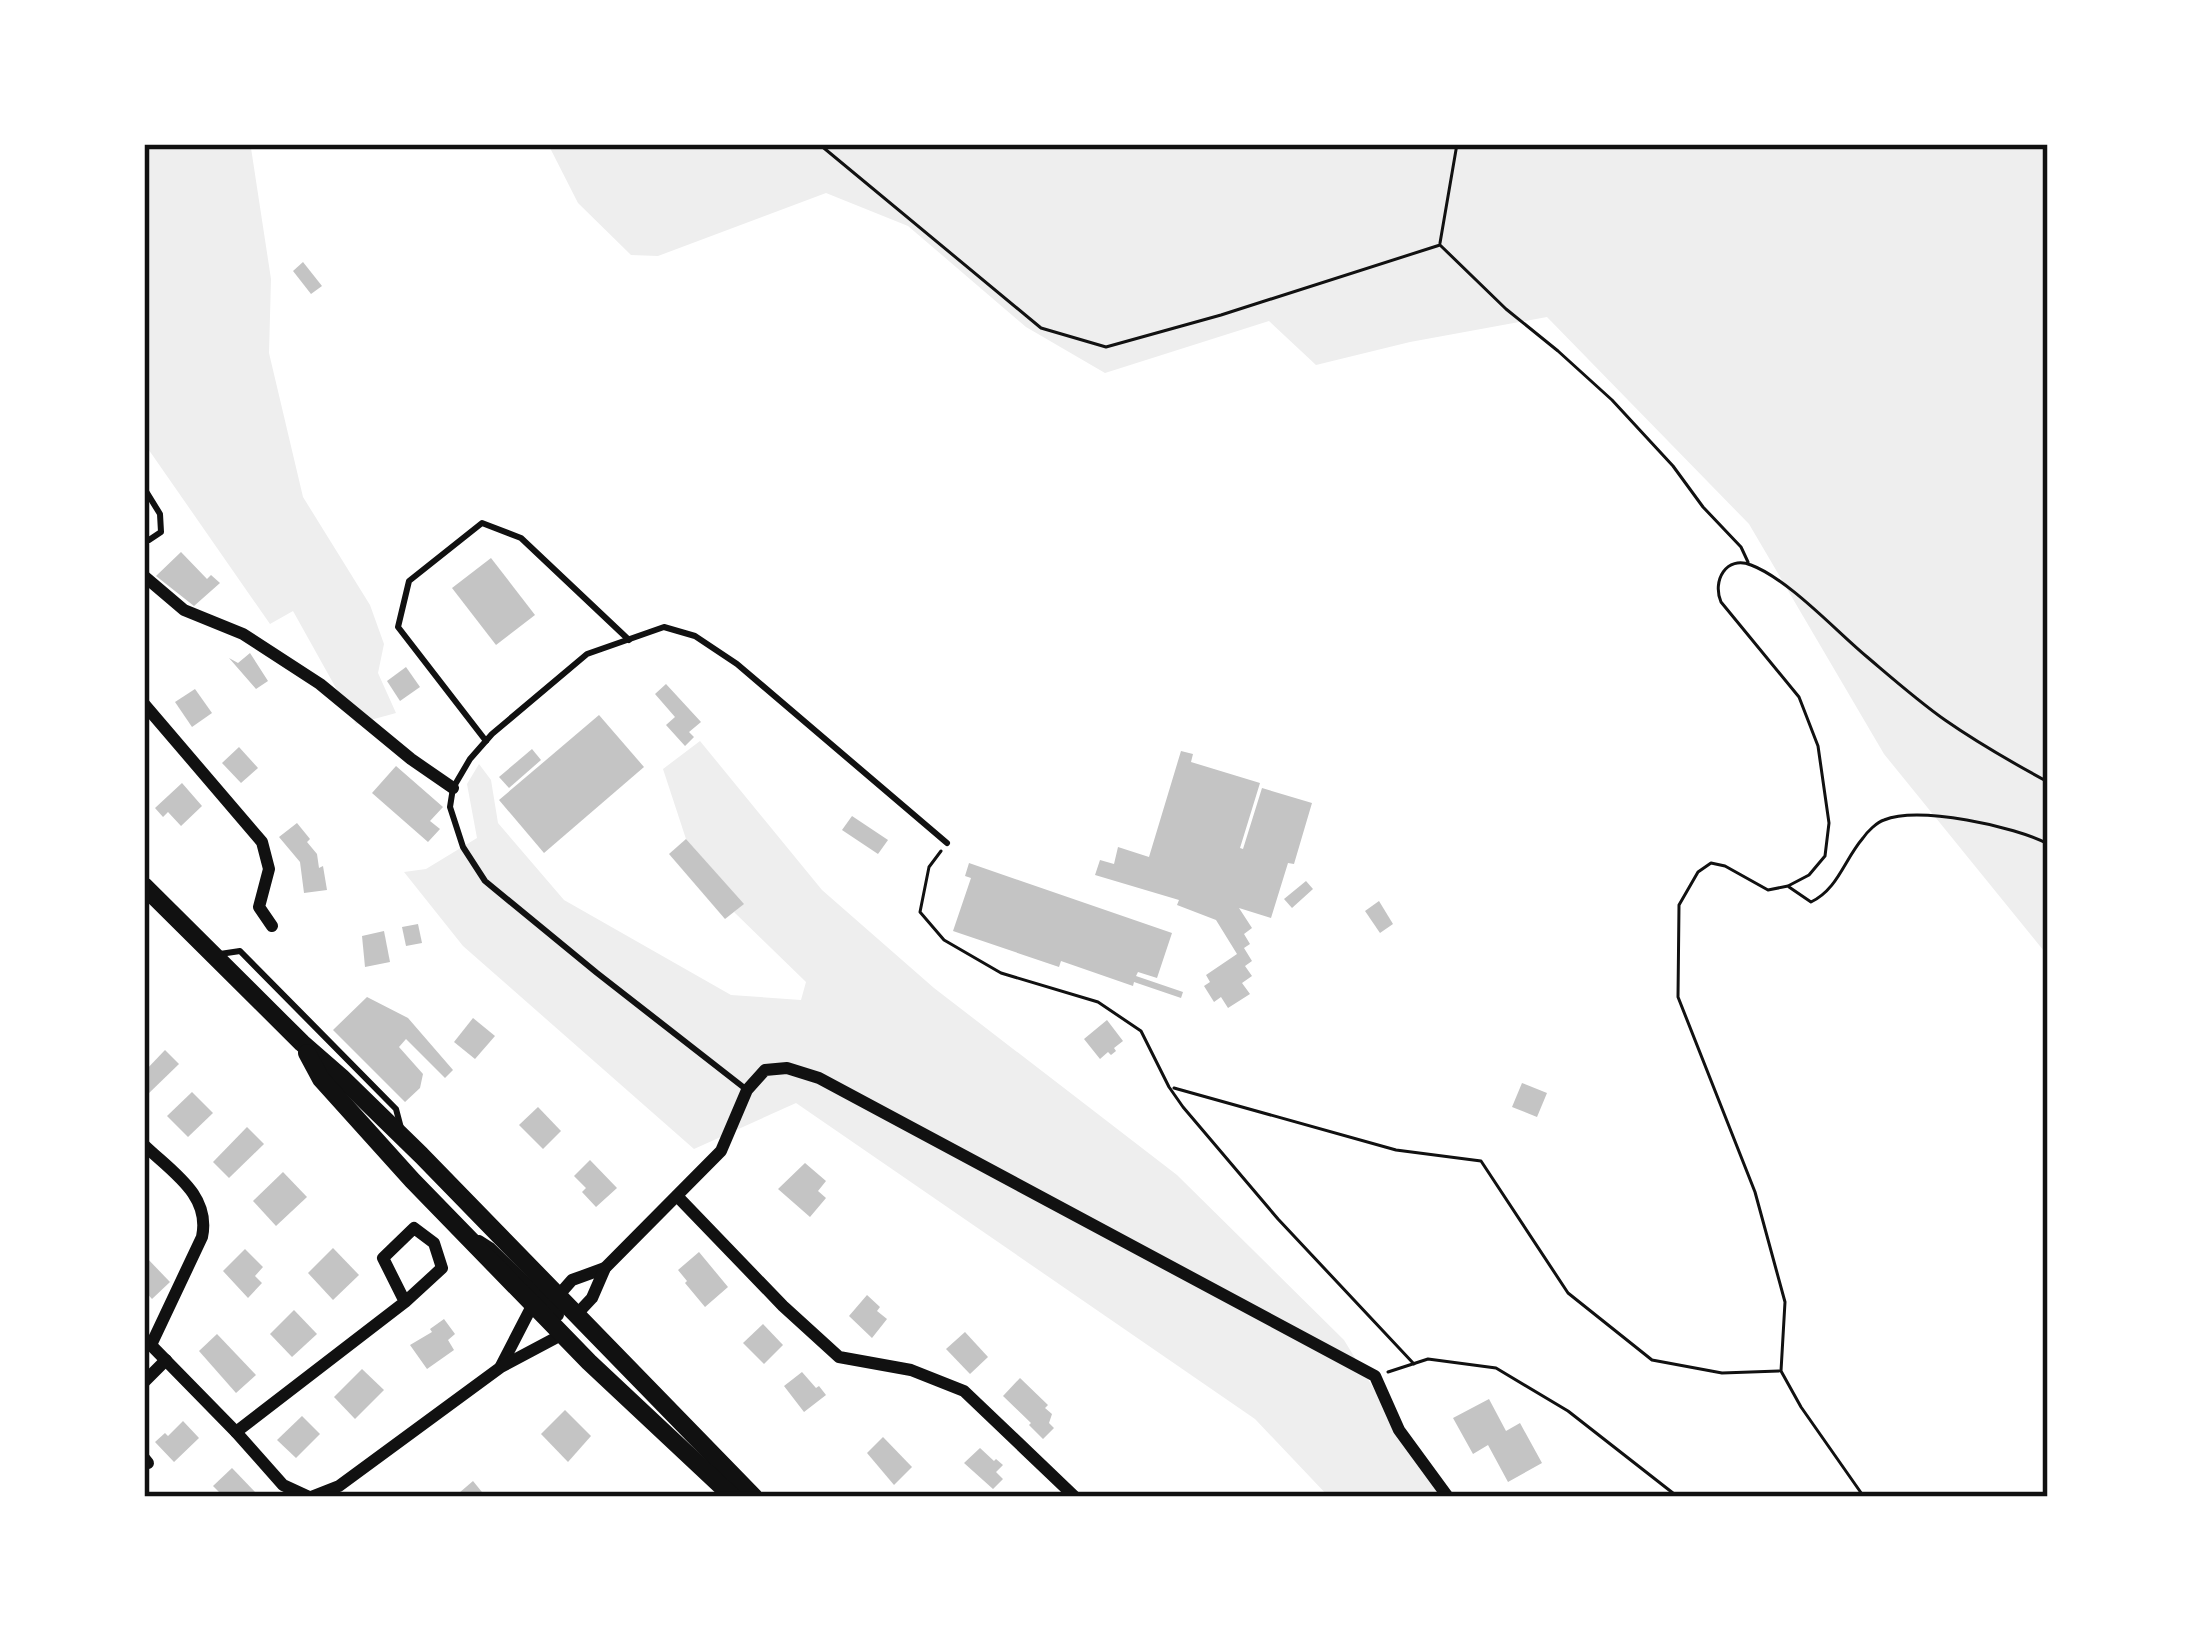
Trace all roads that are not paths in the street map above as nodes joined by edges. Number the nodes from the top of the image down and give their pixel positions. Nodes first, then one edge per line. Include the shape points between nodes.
1 (144, 488) edge
2 (144, 539) edge
3 (144, 576) edge
4 (628, 640) junction
5 (144, 704) edge
6 (486, 741) junction
7 (453, 788) junction
8 (947, 843) road end
9 (144, 886) edge
10 (272, 926) dead end
11 (214, 955) junction
12 (302, 1043) junction
13 (747, 1090) junction
14 (404, 1138) junction
15 (144, 1145) edge
16 (677, 1196) junction
17 (462, 1232) junction
18 (605, 1268) junction
19 (405, 1302) junction
20 (533, 1304) junction
21 (561, 1315) junction
22 (147, 1342) edge
23 (166, 1360) junction
24 (500, 1367) junction
25 (144, 1382) edge
26 (236, 1432) junction
27 (310, 1497) edge
28 (733, 1497) edge
29 (754, 1497) edge
30 (1075, 1497) edge
31 (1448, 1497) edge

1 - 2 lane via 161,532
3 - 7 street via 184,610 244,634 320,685
4 - 6 lane via 586,654
4 - 6 lane via 521,538 482,523 409,581 398,627
4 - 8 lane via 664,627 695,636
5 - 10 street via 262,842 269,869 259,907
6 - 7 lane
7 - 13 lane via 450,807 463,847 485,881
9 - 11 main road
11 - 12 main road
11 - 14 lane via 239,951 396,1109
12 - 14 main road
12 - 17 main road via 321,1079
13 - 16 street via 721,1151
13 - 31 street via 765,1070 819,1078 1375,1376 1399,1430
14 - 21 main road
15 - 22 street via 193,1192 205,1220
16 - 18 street
16 - 30 street via 839,1358 911,1370 964,1390
17 - 20 main road
17 - 21 street
18 - 21 street via 592,1298
18 - 21 street via 572,1280
19 - 19 street via 442,1268 434,1243 414,1228 383,1258
19 - 26 street
20 - 21 main road
20 - 24 street
21 - 24 street
21 - 28 main road
21 - 29 main road via 651,1391
22 - 23 street
23 - 25 street
23 - 26 street
24 - 27 street via 339,1486
26 - 27 street via 284,1485

